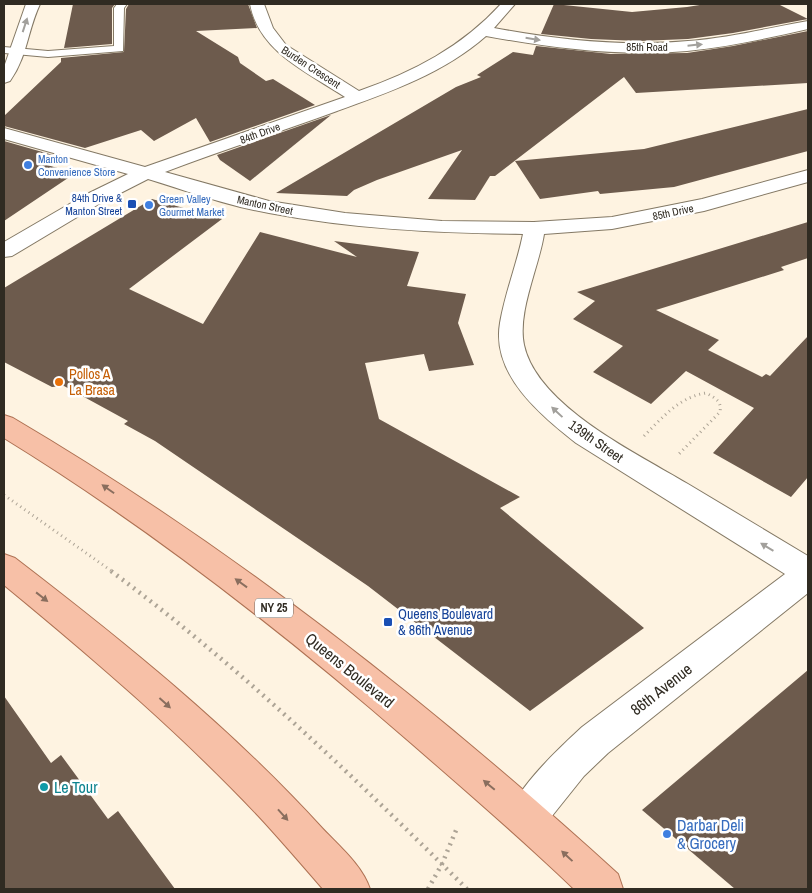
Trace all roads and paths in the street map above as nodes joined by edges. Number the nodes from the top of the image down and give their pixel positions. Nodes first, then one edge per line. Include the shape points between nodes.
1 (33, 4) edge
2 (122, 4) edge
3 (257, 4) edge
4 (508, 4) edge
5 (808, 25) edge
6 (485, 30) junction
7 (4, 50) edge
8 (20, 52) junction
9 (4, 78) edge
10 (358, 98) junction
11 (4, 133) edge
12 (148, 172) junction
13 (808, 176) edge
14 (534, 228) junction
15 (4, 251) edge
16 (4, 425) edge
17 (640, 440) dead end
18 (675, 459) dead end
19 (4, 495) edge
20 (4, 567) edge
21 (808, 574) edge
22 (526, 817) junction
23 (457, 828) dead end
24 (442, 864) junction
25 (350, 889) edge
26 (428, 889) edge
27 (467, 889) edge
28 (603, 889) edge

8 -> 1 street via 22,34
2 - 8 lane via 119,8 119,48 48,54
3 - 10 street, Burden Crescent via 265,28 281,48
4 - 6 street, 84th Drive
6 -> 5 street, 85th Road via 550,42 651,48 733,40
6 - 10 street, 84th Drive via 467,45 426,68
7 - 8 lane
8 - 9 street
10 - 12 street, 84th Drive
11 - 12 street, Manton Street
12 - 14 street, Manton Street via 240,201 296,212 402,224 484,229
12 - 15 street, 84th Drive
13 - 14 street, 85th Drive via 704,205 642,218
21 -> 14 street, 139th Street via 586,436 530,384 516,359 511,328
22 -> 16 main road, Queens Boulevard / NY 25 via 257,594 94,479
17 - 18 path via 691,396 706,392 718,400 720,412
19 - 24 path via 104,567 254,688
20 -> 25 main road via 118,659 193,728 278,810
21 - 22 street, 86th Avenue via 596,740 571,763
28 -> 22 main road, Queens Boulevard / NY 25
23 - 24 path
24 - 26 path
24 - 27 path

